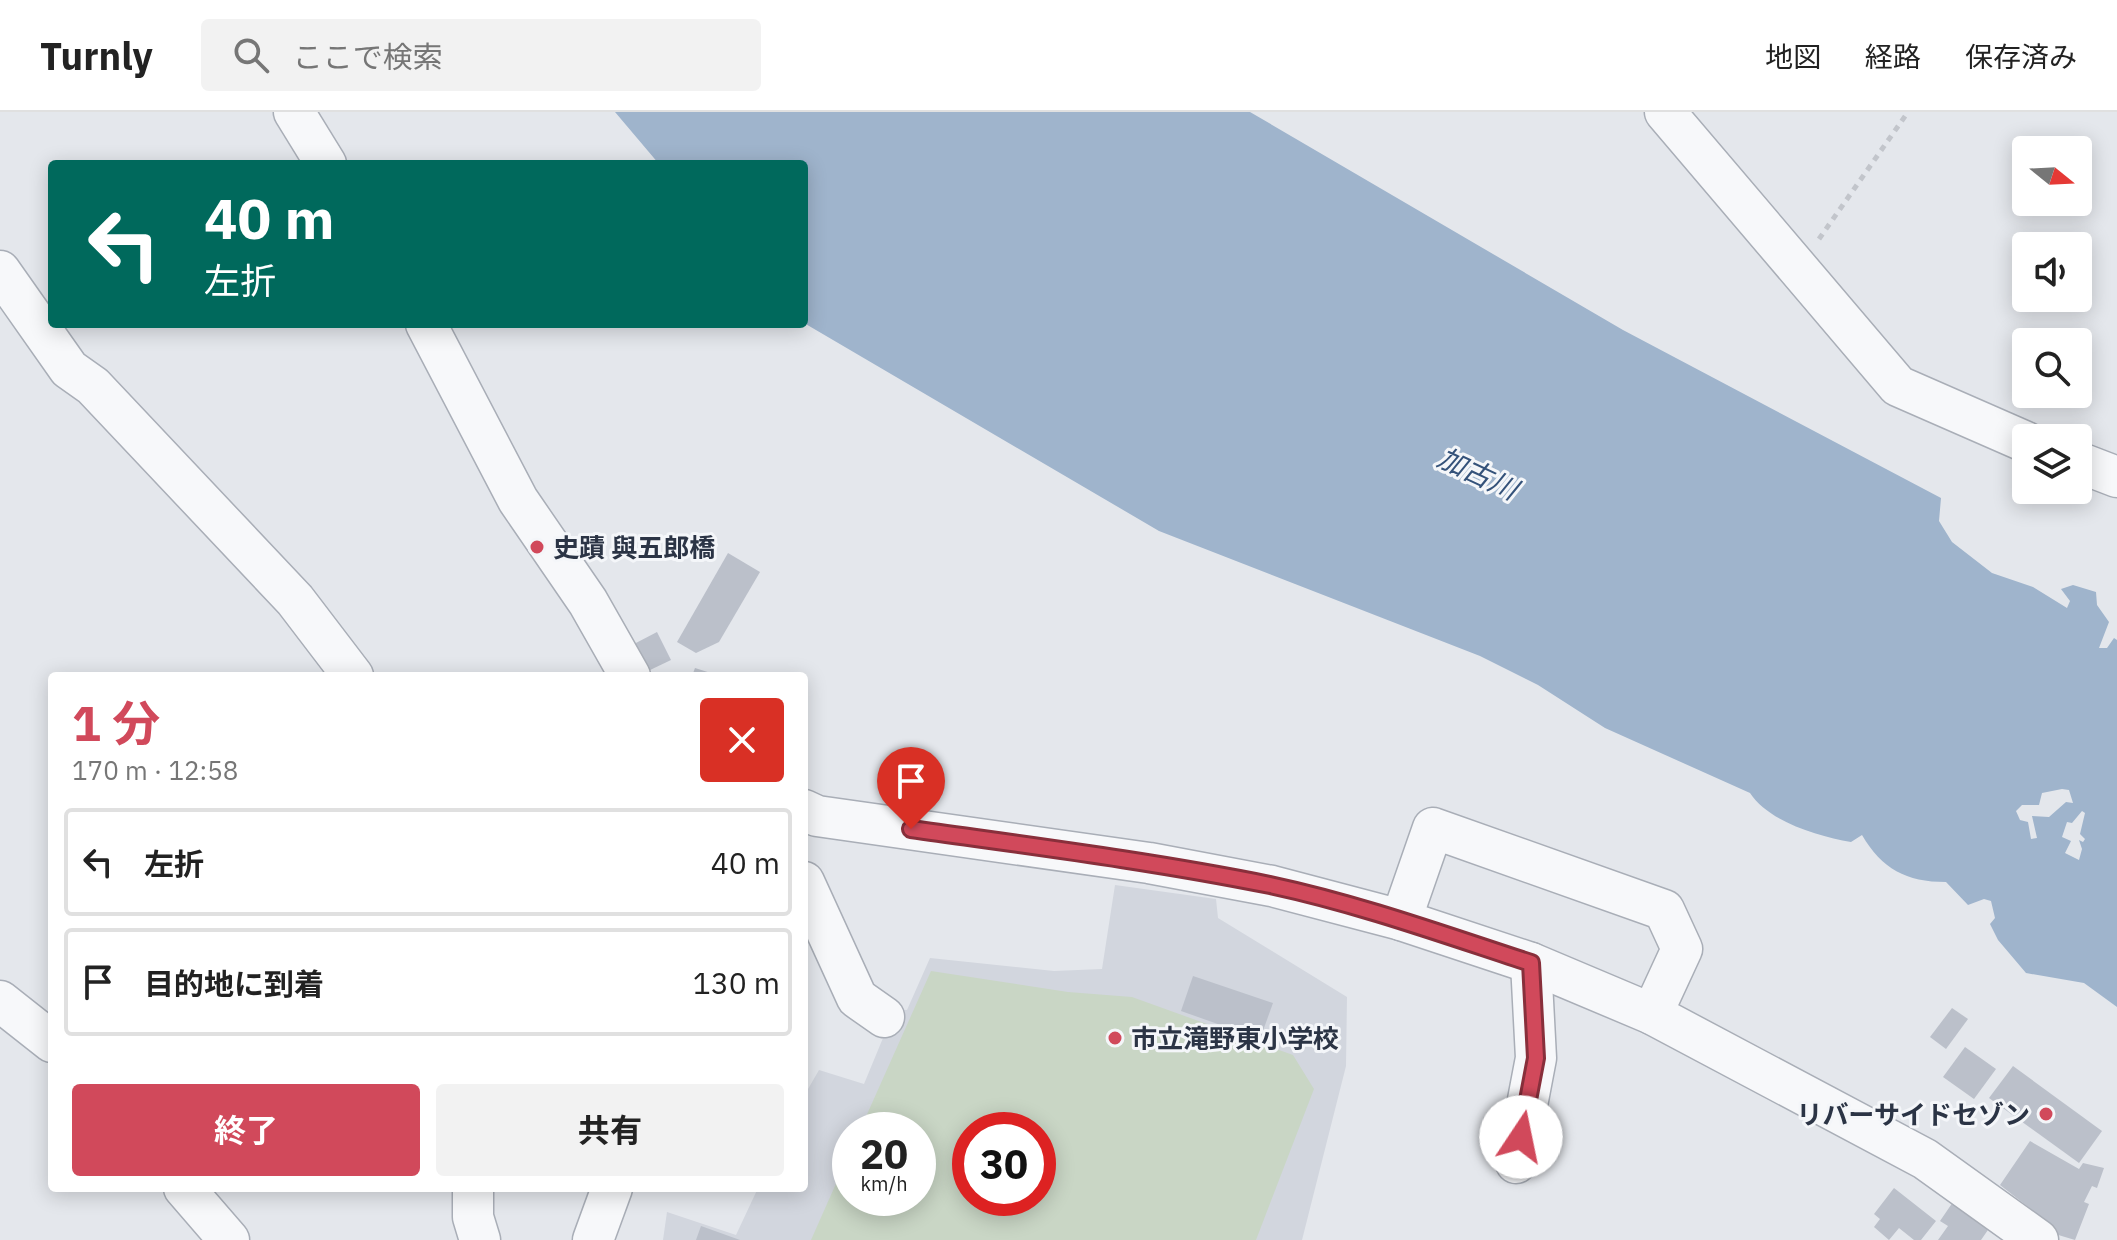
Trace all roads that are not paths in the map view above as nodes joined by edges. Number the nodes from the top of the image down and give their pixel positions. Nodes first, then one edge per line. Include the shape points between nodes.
1 (294, 112) edge
2 (1665, 112) edge
3 (324, 160) edge
4 (0, 271) edge
5 (428, 328) edge
6 (2012, 436) edge
7 (2092, 467) edge
8 (2117, 477) edge
9 (350, 672) edge
10 (628, 672) edge
11 (808, 812) edge
12 (808, 891) edge
13 (1401, 920) junction
14 (1531, 963) junction
15 (0, 1001) edge
16 (1652, 1014) junction
17 (884, 1017) dead end
18 (48, 1039) edge
19 (1516, 1163) dead end
20 (187, 1192) edge
21 (473, 1192) edge
22 (611, 1192) edge
23 (2032, 1238) edge
24 (229, 1240) edge
25 (480, 1240) edge
26 (593, 1240) edge

1 - 3 street
2 - 6 street via 1898,386
4 - 9 street via 69,369 93,386 295,600
5 - 10 street via 518,500 588,602
7 - 8 street
11 - 13 street via 1226,877
12 - 17 street via 857,998
13 - 14 street
13 - 16 street via 1433,828 1664,910 1682,949
14 - 16 street
14 - 19 street via 1536,1058
15 - 18 street
16 - 23 street via 1925,1159
20 - 24 street
21 - 25 street
22 - 26 street

